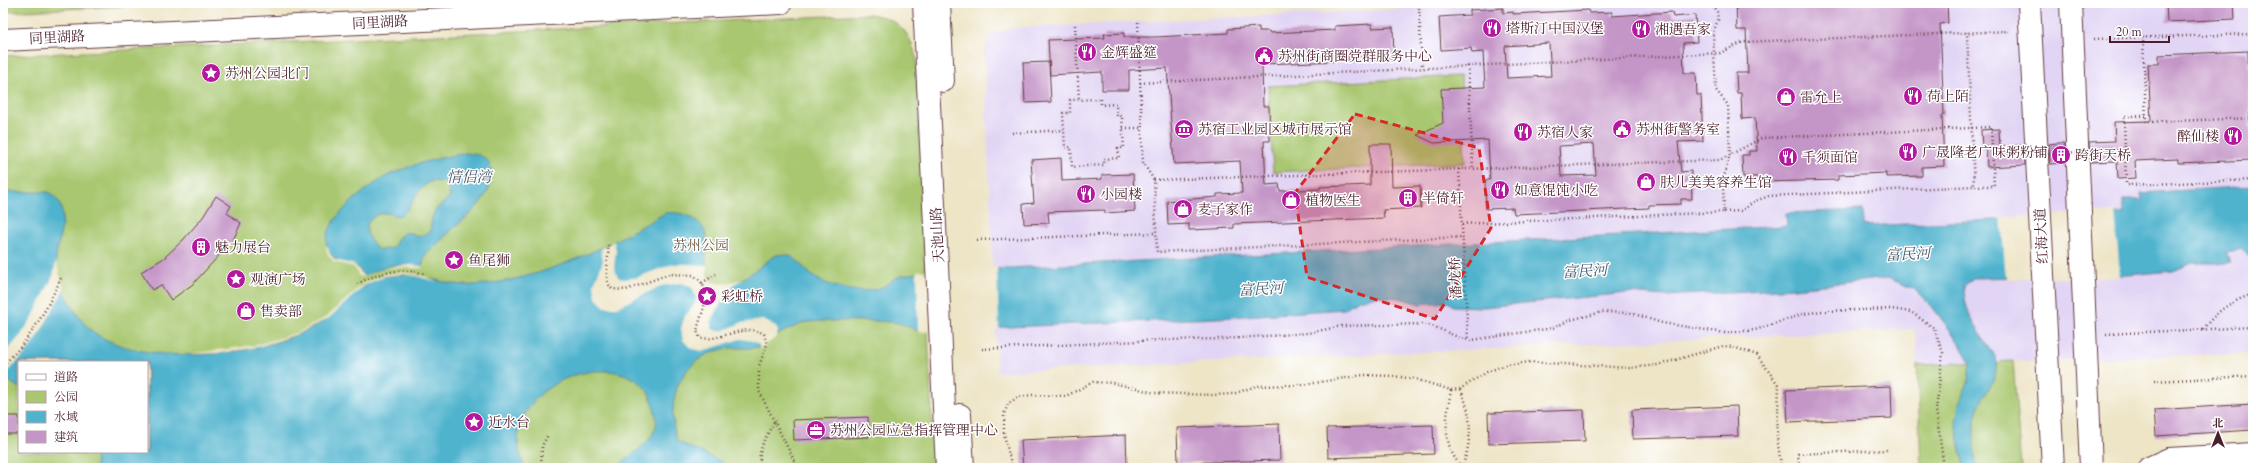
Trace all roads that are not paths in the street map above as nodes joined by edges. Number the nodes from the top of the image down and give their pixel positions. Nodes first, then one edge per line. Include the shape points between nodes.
1 (781, 3) edge
2 (924, 3) edge
3 (939, 3) edge
4 (2029, 3) edge
5 (2071, 3) edge
6 (3, 40) edge
7 (944, 232) junction
8 (951, 379) junction
9 (2253, 454) edge
10 (947, 468) edge
11 (963, 468) edge
12 (2053, 468) edge
13 (2091, 468) edge
14 (2149, 468) edge

1 - 6 street, 同里湖路
2 - 7 street, 天池山路
3 - 7 street, 天池山路
4 - 12 street, 红海大道
5 - 13 street
7 - 8 street
8 - 10 street
8 - 11 street
9 - 14 street via 2169,459

